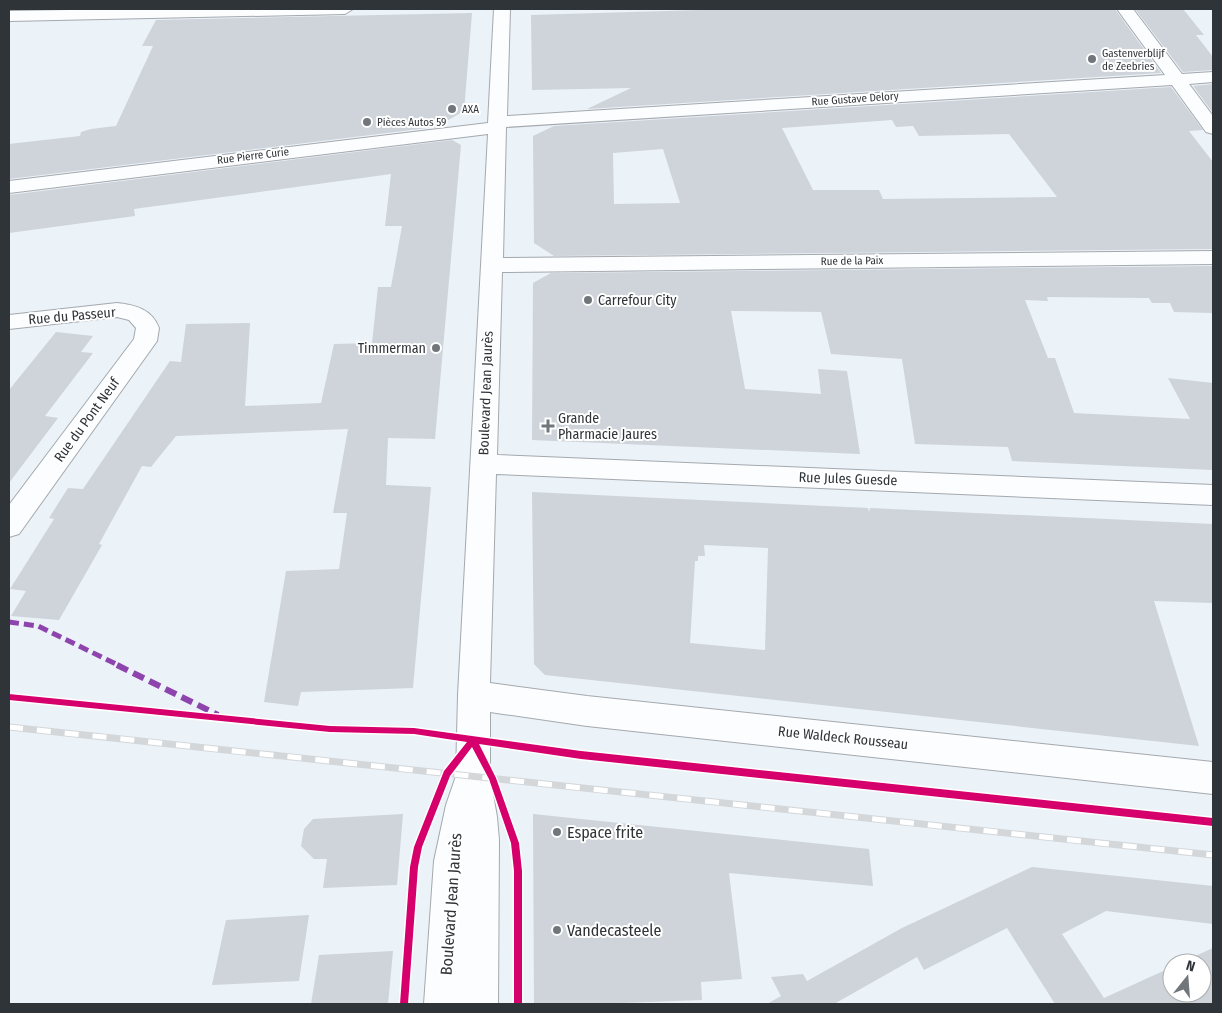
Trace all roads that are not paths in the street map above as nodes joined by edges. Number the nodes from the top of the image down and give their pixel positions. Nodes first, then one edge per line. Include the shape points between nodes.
1 (345, 9) edge
2 (502, 9) edge
3 (1125, 9) edge
4 (9, 16) edge
5 (1213, 77) edge
6 (1175, 78) junction
7 (498, 125) junction
8 (1213, 128) edge
9 (9, 187) edge
10 (1213, 258) edge
11 (492, 265) junction
12 (135, 314) joint
13 (9, 322) edge
14 (483, 464) junction
15 (1213, 495) edge
16 (9, 526) edge
17 (474, 695) junction
18 (473, 776) junction
19 (1213, 778) edge
20 (444, 1004) edge
21 (478, 1004) edge

1 - 4 street
2 - 7 street, Boulevard Jean Jaurès
3 - 6 street
5 - 6 street, Rue Gustave Delory
6 - 7 street, Rue Gustave Delory
6 - 8 street
7 - 9 street, Rue Pierre Curie
7 - 11 street, Boulevard Jean Jaurès
10 - 11 street, Rue de la Paix
11 - 14 street, Boulevard Jean Jaurès
12 - 13 street, Rue du Passeur via 107,310
12 - 16 street, Rue du Pont Neuf via 147,323 145,341
14 - 15 street, Rue Jules Guesde
14 - 17 street, Boulevard Jean Jaurès
17 - 18 street, Boulevard Jean Jaurès
17 - 19 street, Rue Waldeck Rousseau via 586,711
18 - 20 street, Boulevard Jean Jaurès via 455,839
18 - 21 street, Boulevard Jean Jaurès via 481,840

